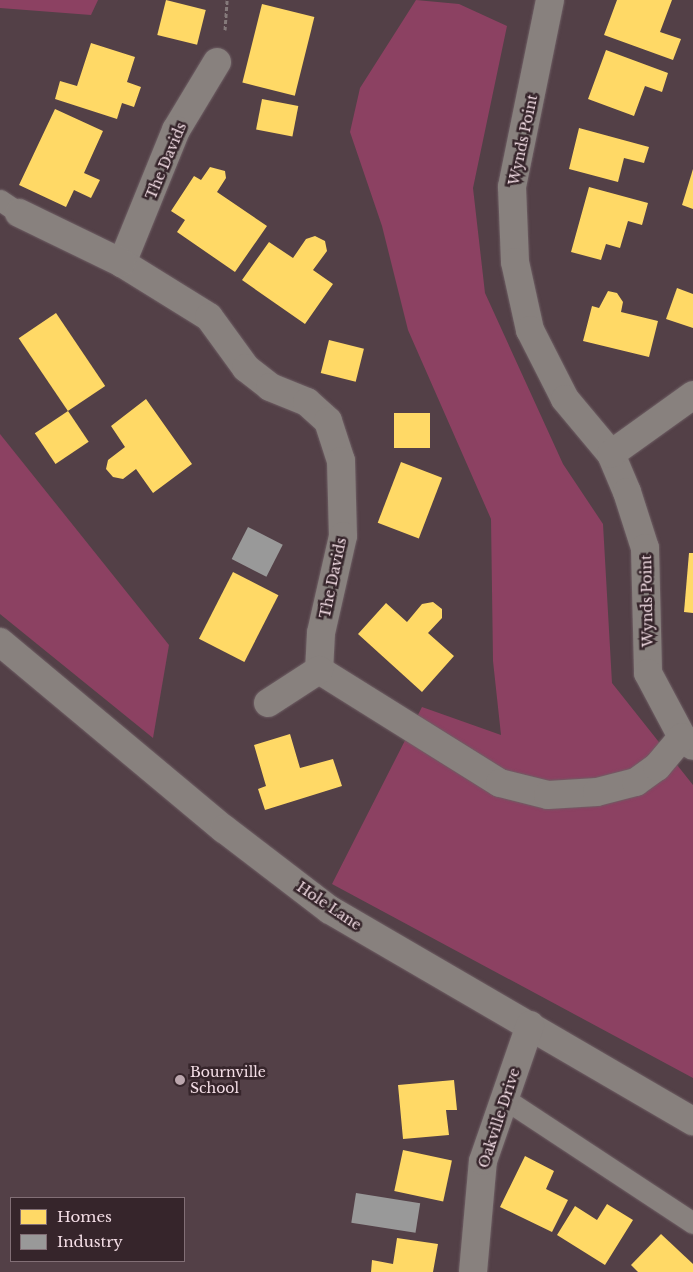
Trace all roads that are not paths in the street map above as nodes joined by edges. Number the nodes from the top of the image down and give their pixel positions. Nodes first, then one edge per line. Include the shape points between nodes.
1 (550, 0) edge
2 (217, 62) dead end
3 (10, 206) edge
4 (122, 263) junction
5 (693, 395) edge
6 (610, 454) junction
7 (0, 642) edge
8 (319, 670) junction
9 (268, 702) dead end
10 (688, 741) edge
11 (530, 1025) junction
12 (505, 1099) junction
13 (693, 1121) edge
14 (693, 1223) edge
15 (473, 1272) edge

1 - 6 street, Wynds Point via 512,187 515,262 530,330 565,399
2 - 4 street, The Davids via 176,130
3 - 4 street, The Davids
4 - 8 street, The Davids via 209,317 246,368 270,387 307,402 328,421 341,461 343,536 321,633
5 - 6 street
6 - 10 street, Wynds Point via 646,548 648,673
7 - 11 street, Hole Lane via 224,829 330,910
8 - 9 street
8 - 10 street via 500,783 548,795 597,792 636,782
11 - 12 street, Oakville Drive
11 - 13 street, Hole Lane
12 - 14 lane
12 - 15 street, Oakville Drive via 483,1161

